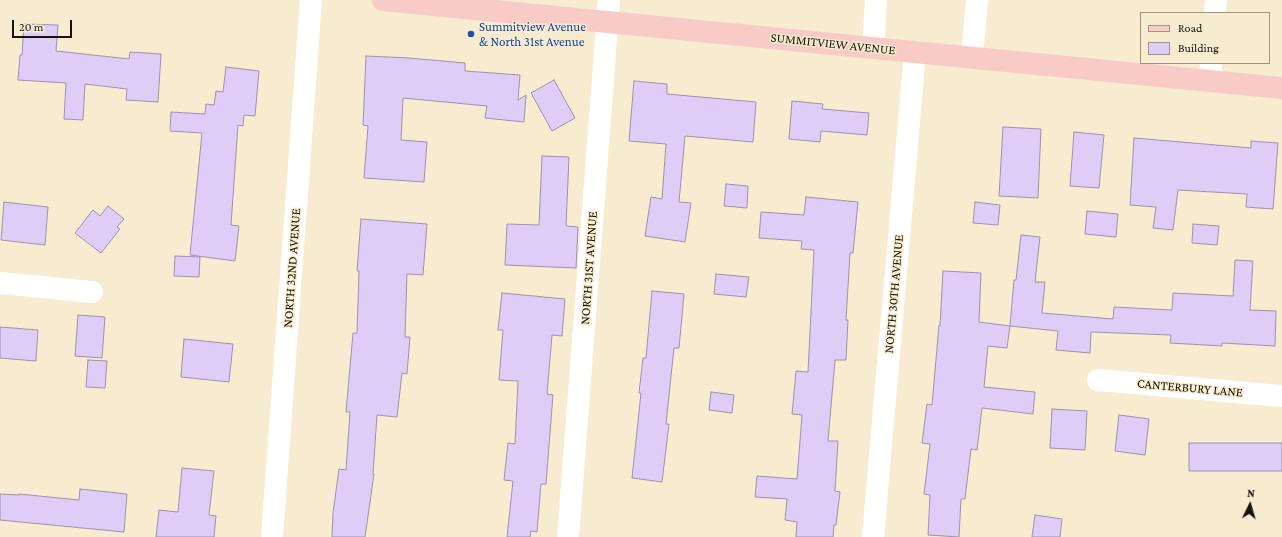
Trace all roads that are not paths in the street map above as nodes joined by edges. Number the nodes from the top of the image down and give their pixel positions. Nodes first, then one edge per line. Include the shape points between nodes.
1 (312, 0) edge
2 (383, 0) edge
3 (610, 0) edge
4 (876, 0) edge
5 (977, 0) edge
6 (1216, 0) edge
7 (1215, 12) edge
8 (608, 22) junction
9 (873, 48) junction
10 (915, 52) junction
11 (972, 57) junction
12 (1211, 72) edge
13 (1282, 88) edge
14 (0, 283) edge
15 (92, 292) dead end
16 (1098, 380) dead end
17 (1282, 396) edge
18 (272, 537) edge
19 (568, 537) edge
20 (873, 537) edge

1 - 18 street, NORTH 32ND AVENUE
2 - 8 main road, SUMMITVIEW AVENUE
3 - 8 street, NORTH 31ST AVENUE
4 - 9 street
5 - 11 street
6 - 7 street
8 - 9 main road, SUMMITVIEW AVENUE
8 - 19 street, NORTH 31ST AVENUE
9 - 10 main road, SUMMITVIEW AVENUE
10 - 11 main road, SUMMITVIEW AVENUE
10 - 20 street, NORTH 30TH AVENUE
11 - 12 main road, SUMMITVIEW AVENUE
12 - 13 main road, SUMMITVIEW AVENUE
14 - 15 street
16 - 17 street, CANTERBURY LANE

